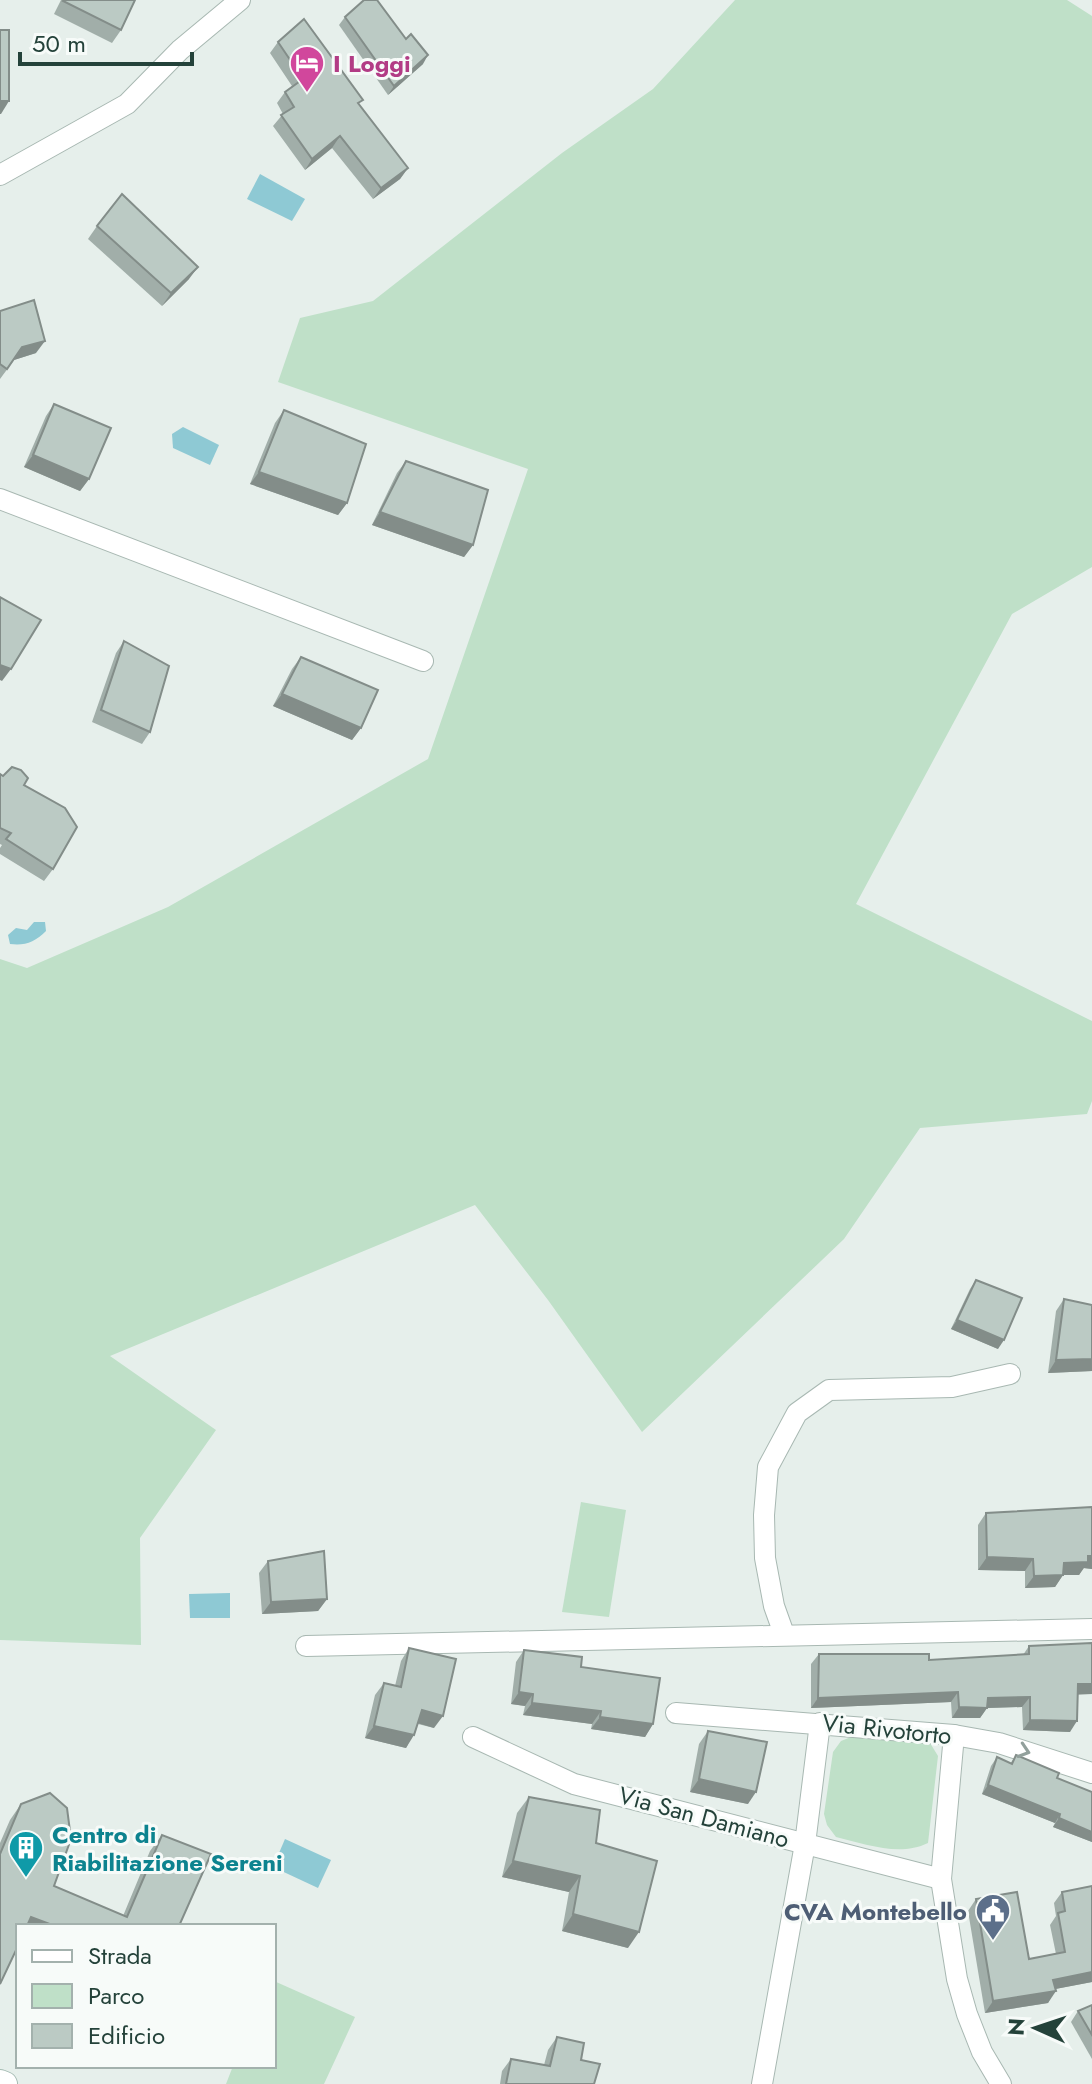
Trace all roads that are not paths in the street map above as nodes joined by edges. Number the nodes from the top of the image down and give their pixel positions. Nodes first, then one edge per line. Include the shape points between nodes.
1 (240, 0) edge
2 (0, 175) edge
3 (0, 499) edge
4 (423, 661) dead end
5 (1010, 1374) dead end
6 (1092, 1629) edge
7 (784, 1634) junction
8 (306, 1646) dead end
9 (676, 1713) dead end
10 (820, 1723) junction
11 (954, 1735) junction
12 (473, 1737) dead end
13 (1092, 1773) edge
14 (805, 1844) junction
15 (941, 1879) junction
16 (762, 2084) edge
17 (1001, 2084) edge

1 - 2 street via 127,104
3 - 4 street
5 - 7 street via 952,1387 829,1390 797,1413 768,1467 764,1515 765,1558
6 - 7 street
7 - 8 street
9 - 10 street, Via Rivotorto
10 - 11 street, Via Rivotorto
10 - 14 street
11 -> 13 street, Via Rivotorto via 999,1743
11 - 15 street
12 - 14 street, Via San Damiano via 574,1784
14 - 15 street, Via San Damiano
14 - 16 street
15 - 17 street via 967,2014

